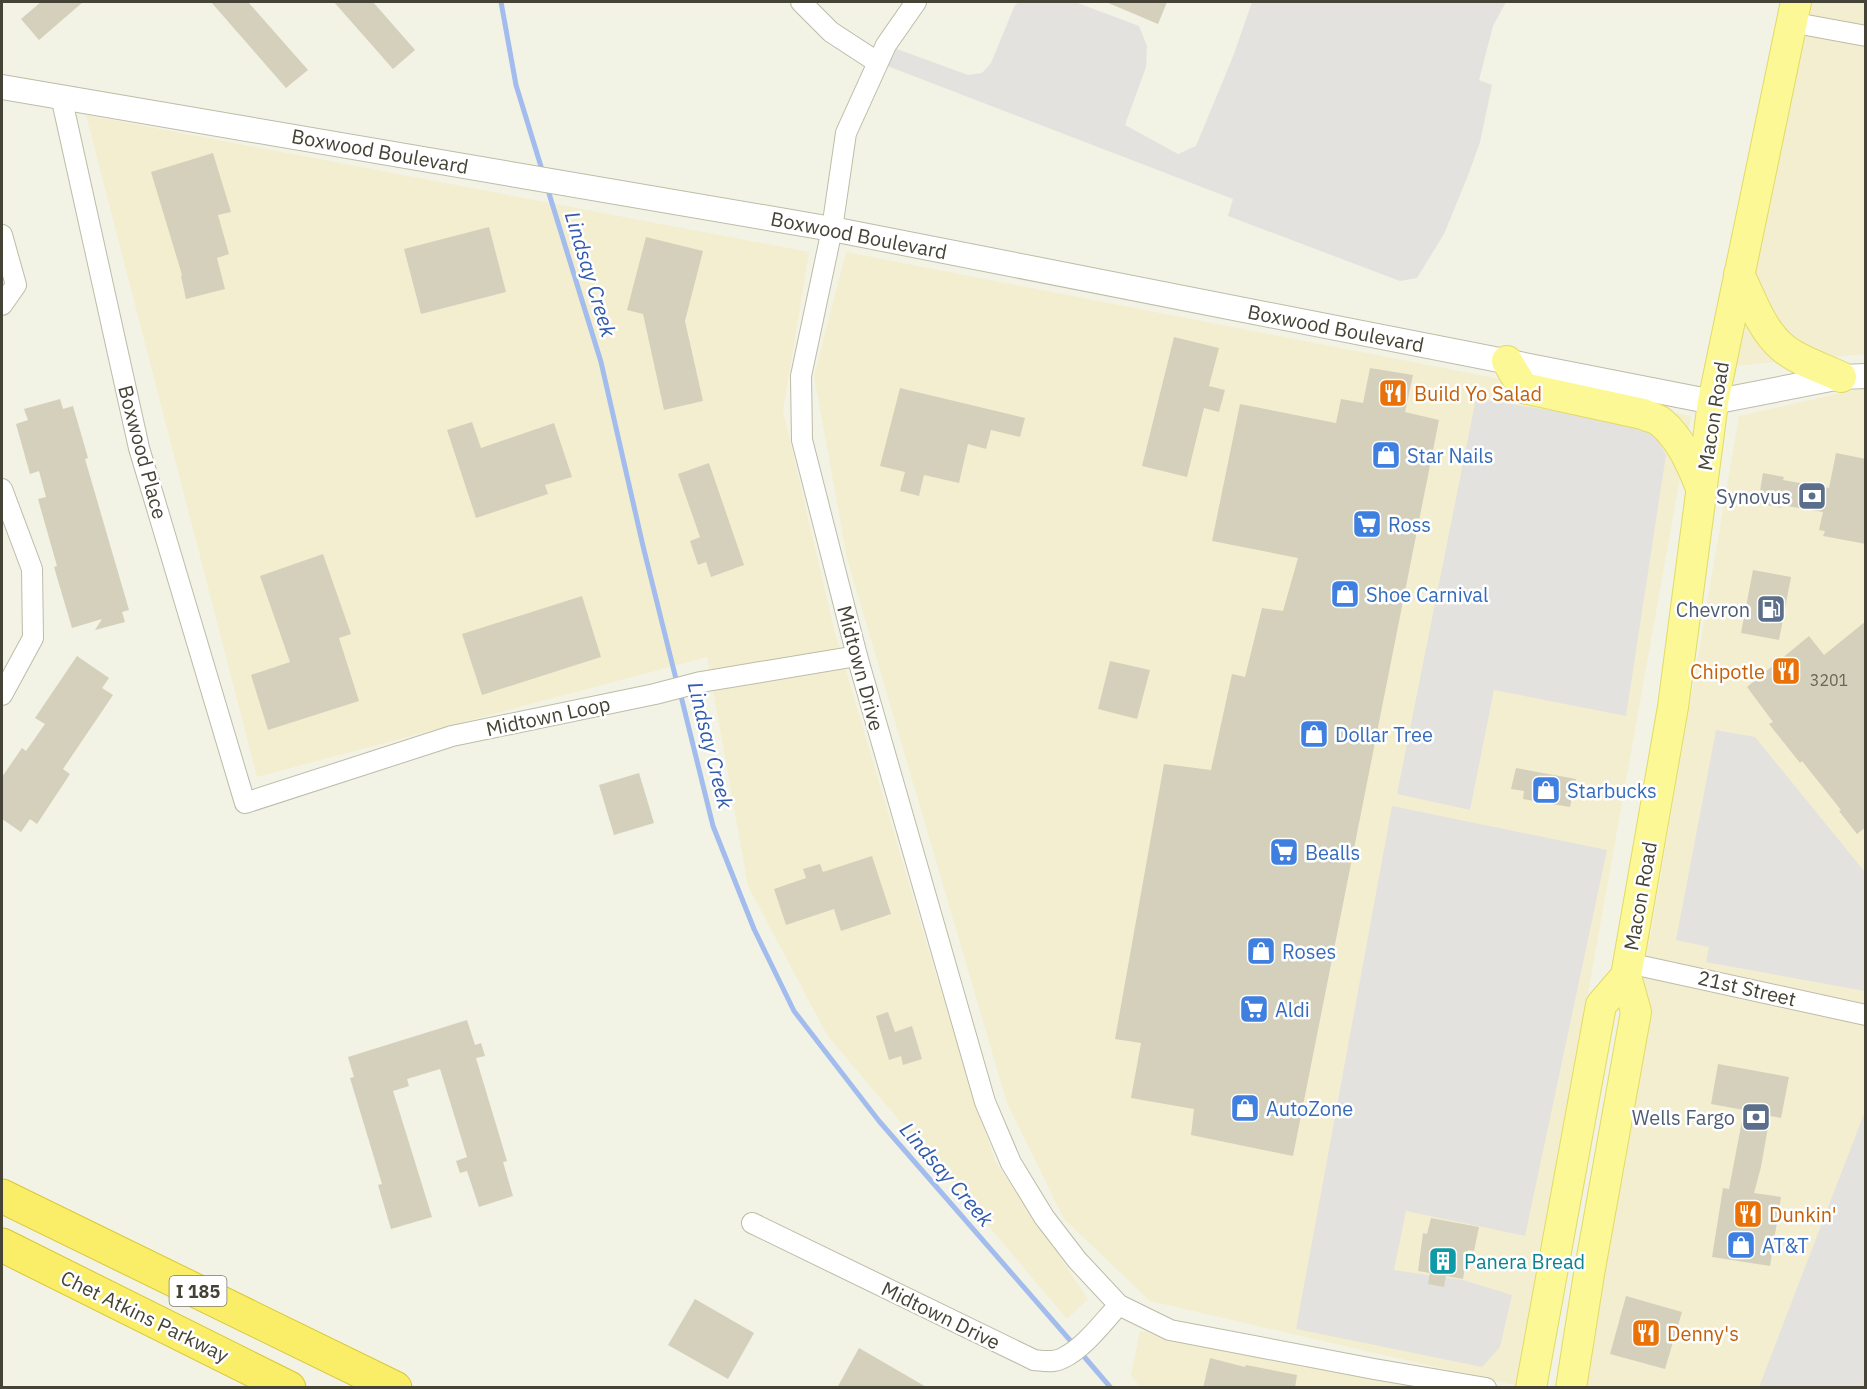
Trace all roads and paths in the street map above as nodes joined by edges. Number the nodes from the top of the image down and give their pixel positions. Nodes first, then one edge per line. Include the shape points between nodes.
1 (801, 2) edge
2 (916, 2) edge
3 (1793, 12) edge
4 (1866, 36) edge
5 (877, 62) junction
6 (2, 87) edge
7 (61, 96) junction
8 (832, 229) junction
9 (2, 235) edge
10 (5, 260) edge
11 (1739, 274) junction
12 (2, 305) edge
13 (1508, 361) junction
14 (1853, 376) edge
15 (1713, 402) junction
16 (2, 489) edge
17 (1702, 489) junction
18 (857, 656) junction
19 (2, 695) edge
20 (245, 803) joint
21 (1627, 969) junction
22 (1866, 1015) edge
23 (2, 1196) edge
24 (752, 1223) dead end
25 (2, 1245) edge
26 (1119, 1305) junction
27 (326, 1353) junction
28 (243, 1365) junction
29 (281, 1388) edge
30 (289, 1388) edge
31 (395, 1388) edge
32 (408, 1388) edge
33 (1486, 1388) edge
34 (1531, 1388) edge
35 (1571, 1388) edge

1 - 5 street via 831,32
2 - 5 street, Midtown Drive
3 - 4 street
3 - 11 main road, Macon Road
5 - 8 street, Midtown Drive via 846,133
6 - 7 street, Boxwood Boulevard
7 - 8 street, Boxwood Boulevard
7 - 20 street, Boxwood Place via 139,448
8 - 13 street, Boxwood Boulevard
8 - 18 street, Midtown Drive via 801,376 802,440
9 - 10 street
10 - 12 street via 16,285
11 - 14 main road via 1760,317 1783,349
11 - 15 main road, Macon Road
13 - 15 street, Boxwood Boulevard
13 - 17 main road via 1523,388 1643,414 1659,421 1690,459
14 - 15 street
15 - 17 main road, Macon Road
16 - 19 street via 32,568 33,638
17 - 21 main road, Macon Road via 1673,706
18 - 20 street, Midtown Loop via 701,682 452,736
18 - 26 street, Midtown Drive via 985,1102 1011,1163 1044,1217
21 - 22 street, 21st Street
21 - 34 main road, Macon Road via 1601,1005
21 - 35 main road, Macon Road via 1636,1012
23 - 27 highway, I 185
24 - 26 street, Midtown Drive via 1034,1360 1062,1359
25 - 28 highway, Chet Atkins Parkway / I 185
26 - 33 street, Midtown Drive via 1170,1330
27 - 31 highway, I 185
27 - 32 highway
28 - 29 highway
28 - 30 highway, Chet Atkins Parkway / I 185

